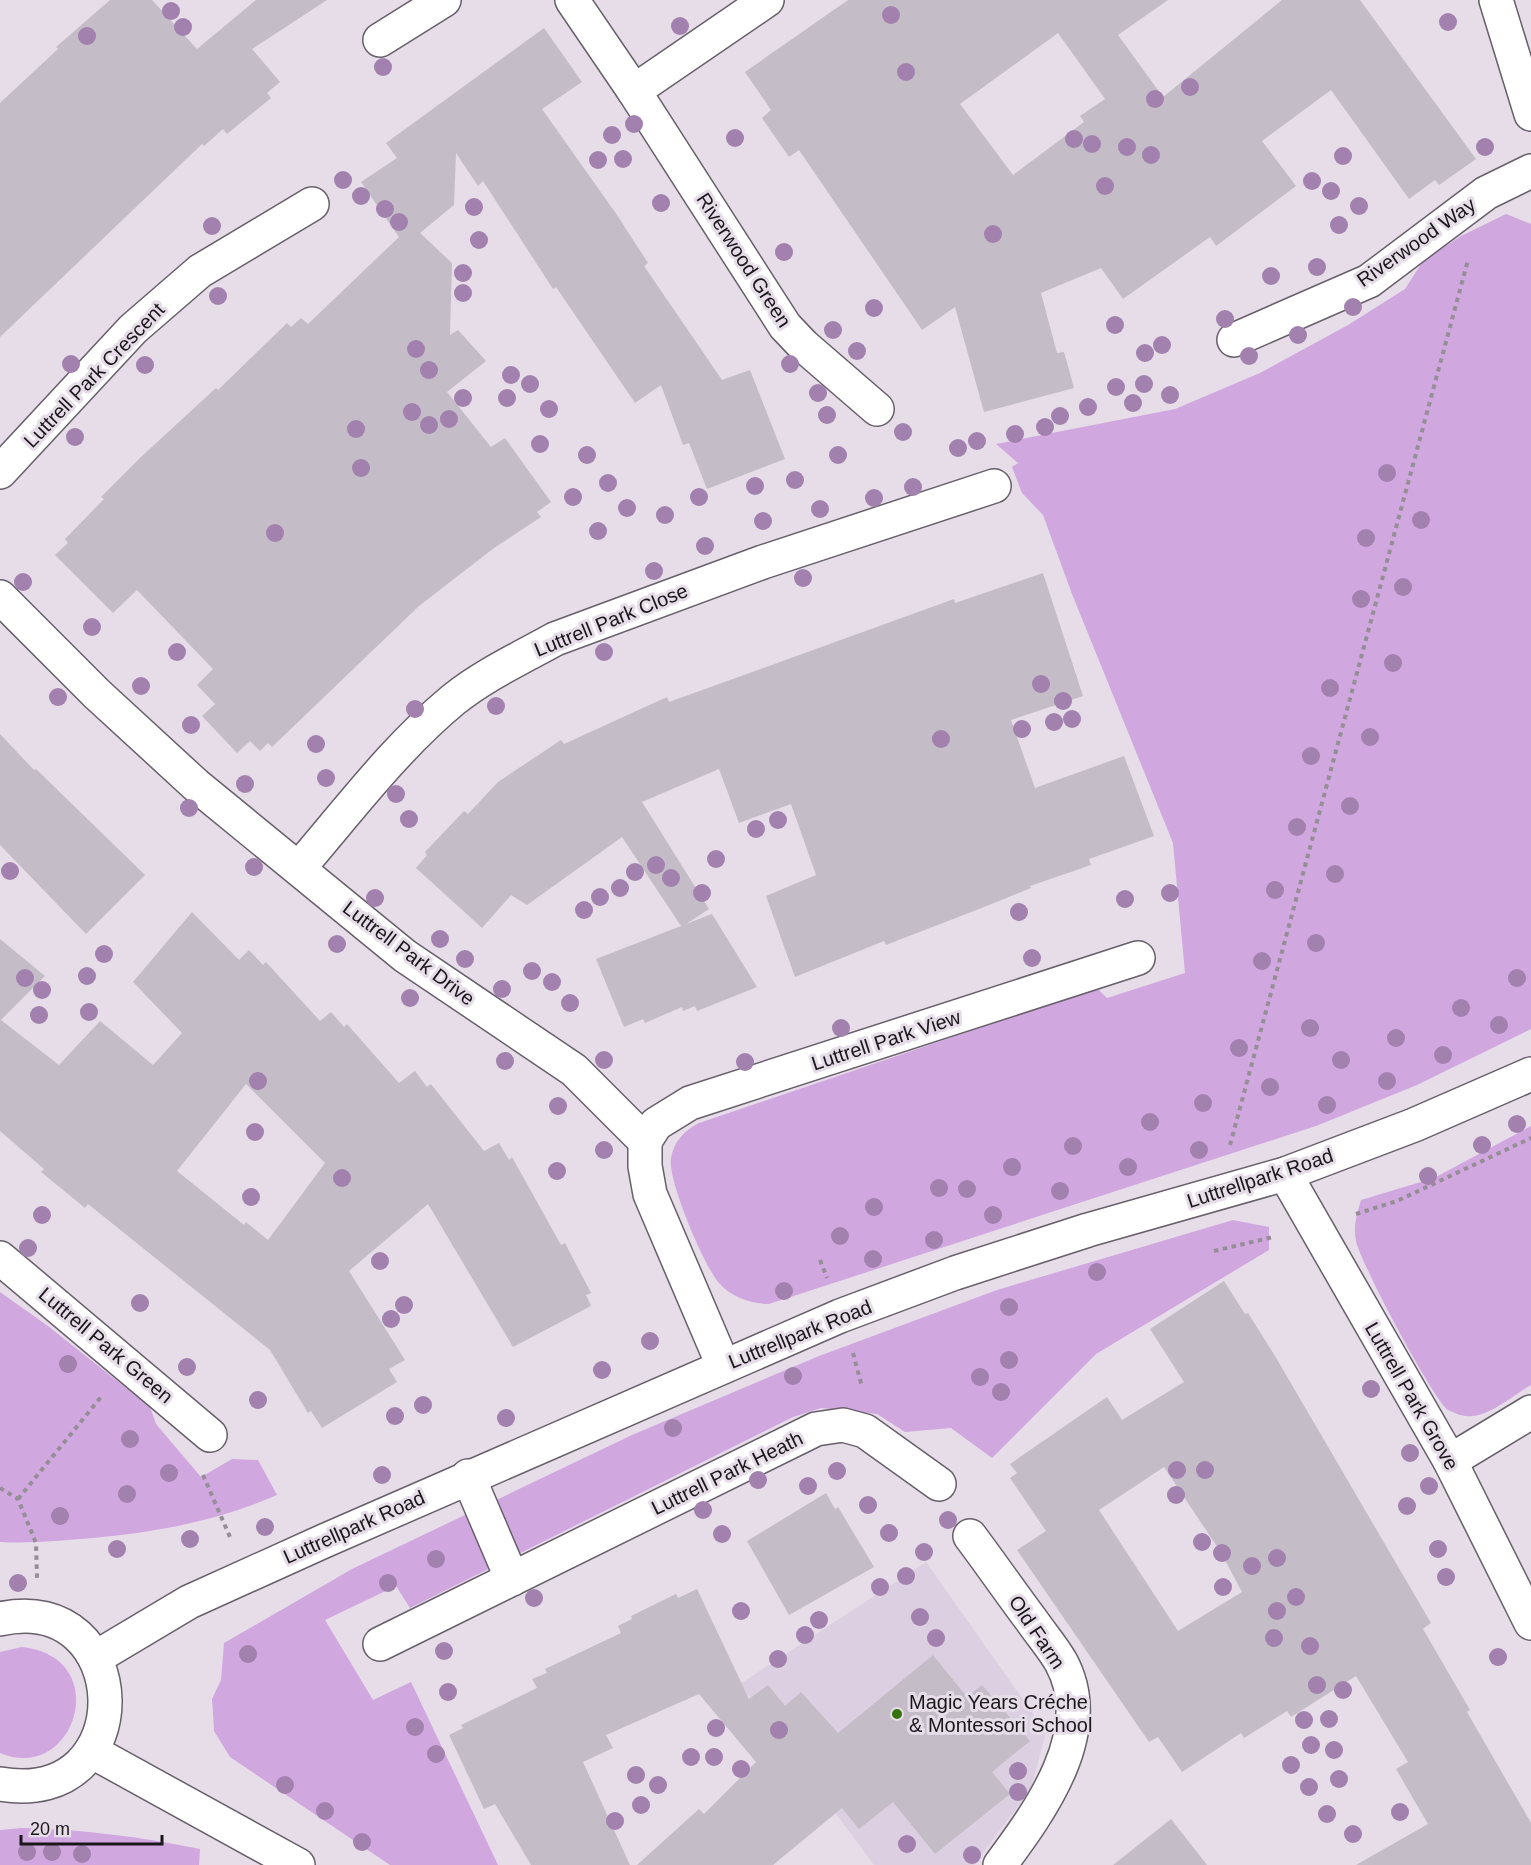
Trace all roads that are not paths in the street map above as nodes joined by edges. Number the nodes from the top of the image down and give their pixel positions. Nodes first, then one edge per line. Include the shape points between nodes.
1 (444, 0) edge
2 (572, 0) edge
3 (767, 0) edge
4 (1496, 0) edge
5 (380, 40) dead end
6 (634, 91) junction
7 (1531, 114) edge
8 (1531, 171) edge
9 (312, 204) dead end
10 (1234, 340) dead end
11 (877, 409) dead end
12 (0, 472) edge
13 (994, 486) dead end
14 (0, 597) edge
15 (299, 868) junction
16 (1138, 958) dead end
17 (1531, 1074) edge
18 (645, 1141) junction
19 (1285, 1174) junction
20 (0, 1258) edge
21 (723, 1365) junction
22 (1531, 1412) edge
23 (210, 1435) road end
24 (1450, 1461) junction
25 (468, 1476) junction
26 (939, 1484) dead end
27 (970, 1536) dead end
28 (512, 1579) junction
29 (0, 1619) edge
30 (1531, 1623) edge
31 (380, 1644) dead end
32 (95, 1658) junction
33 (91, 1751) junction
34 (0, 1784) edge
35 (298, 1865) edge
36 (1000, 1865) edge

1 - 5 street
2 - 6 street, Riverwood Green
3 - 6 street
4 - 7 street
6 - 11 street, Riverwood Green via 785,326
8 - 10 street, Riverwood Way via 1486,193 1369,281
9 - 12 street, Luttrell Park Crescent via 200,271 132,329
13 - 15 street, Luttrell Park Close via 736,572 534,650 480,680 451,702 406,744
14 - 15 street, Luttrell Park Drive via 164,756
15 - 18 street, Luttrell Park Drive via 405,956 574,1070
16 - 18 street, Luttrell Park View via 690,1103 656,1124
17 - 19 street, Luttrellpark Road via 1414,1125
18 - 21 street via 650,1194
19 - 21 street, Luttrellpark Road via 955,1273
19 - 24 street, Luttrell Park Grove
20 - 23 street, Luttrell Park Green
21 - 25 street, Luttrellpark Road
22 - 24 street
24 - 30 street, Luttrell Park Grove
25 - 28 street
25 - 32 street, Luttrellpark Road via 189,1602
26 - 28 street, Luttrell Park Heath via 865,1431 843,1425 816,1429
27 - 36 street, Old Farm via 1061,1662 1070,1687 1072,1729 1063,1758 1051,1788
28 - 31 street, Luttrell Park Heath
29 - 32 street via 39,1618 61,1626
32 - 33 street via 105,1681 107,1706
33 - 34 street via 72,1771 47,1783 20,1788
33 - 35 street

